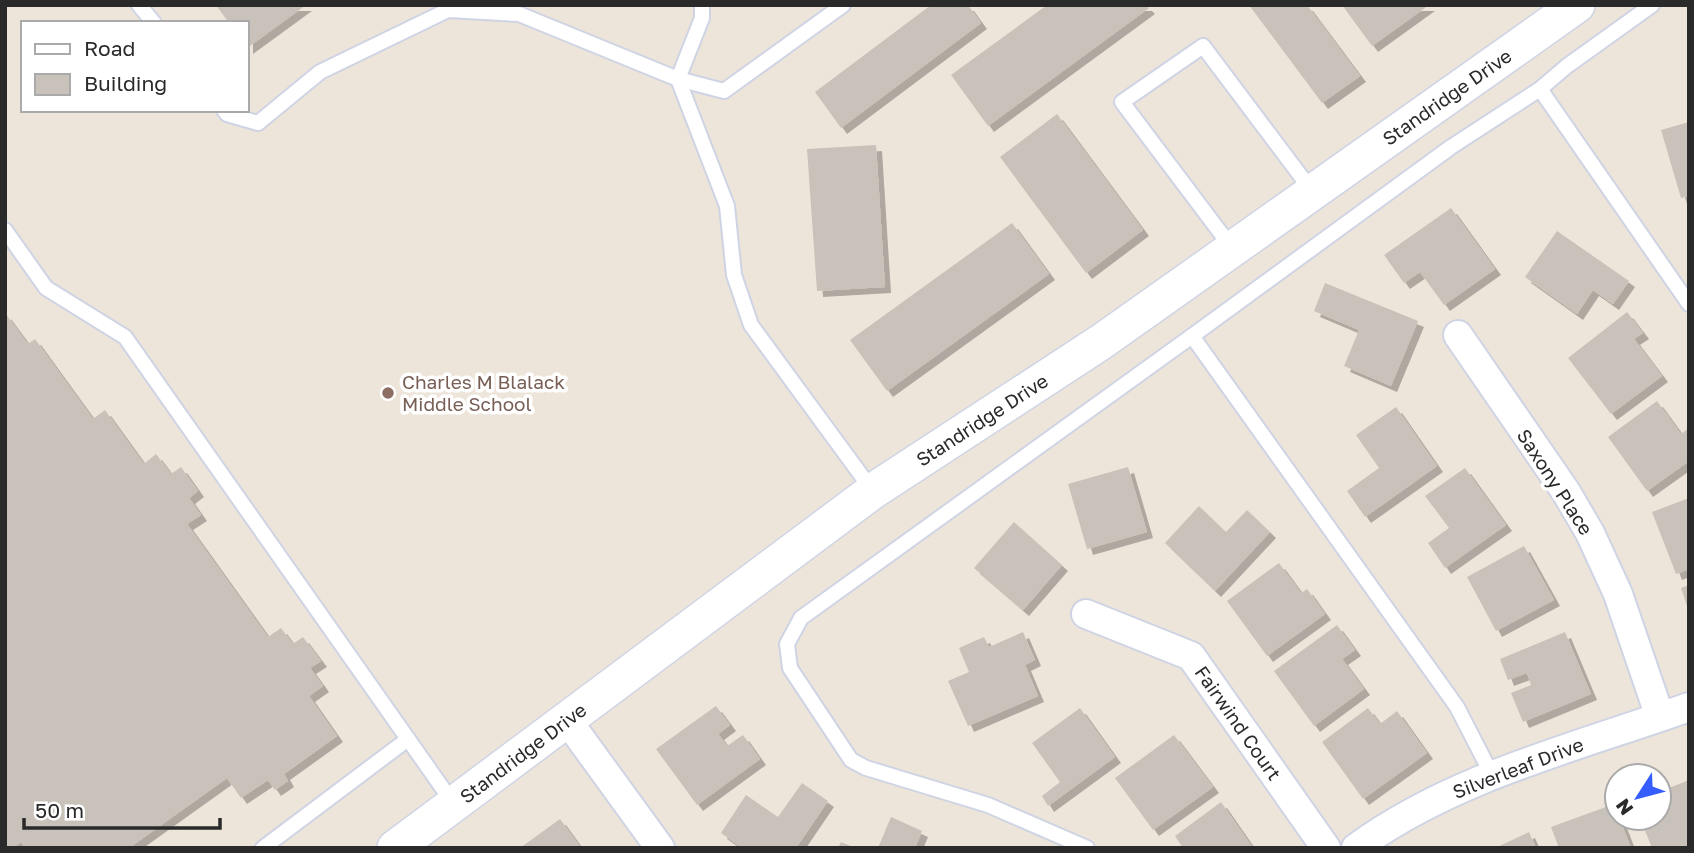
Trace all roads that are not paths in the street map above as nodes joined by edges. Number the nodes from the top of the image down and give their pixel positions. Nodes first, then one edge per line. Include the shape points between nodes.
1 (139, 5) edge
2 (702, 5) edge
3 (843, 5) edge
4 (1577, 5) edge
5 (1652, 5) edge
6 (152, 21) edge
7 (678, 79) junction
8 (1540, 89) junction
9 (226, 112) edge
10 (1312, 192) junction
11 (5, 230) edge
12 (1233, 249) junction
13 (1689, 304) edge
14 (1458, 335) dead end
15 (1192, 336) junction
16 (873, 491) junction
17 (1086, 614) dead end
18 (1689, 707) edge
19 (1660, 717) junction
20 (567, 720) junction
21 (408, 739) junction
22 (1493, 777) junction
23 (454, 804) junction
24 (263, 848) edge
25 (395, 848) edge
26 (660, 848) edge
27 (1087, 848) edge
28 (1326, 848) edge
29 (1356, 848) edge

1 - 6 lane
2 - 7 lane via 702,18
3 - 7 lane via 724,91
4 - 10 street, Standridge Drive
5 - 8 lane
7 - 9 lane via 519,14 448,10 320,72 258,123
7 - 16 lane via 727,206 734,275 751,325
8 - 13 lane
8 - 15 lane via 1451,147
10 - 12 street, Standridge Drive
10 - 12 lane via 1203,46 1122,102
11 - 21 lane via 47,288 125,337
12 - 16 street, Standridge Drive via 1101,342
14 - 19 street, Saxony Place via 1590,533 1618,594
15 - 22 lane via 1457,707
15 - 27 lane via 801,618 787,645 790,668 851,760 988,805
16 - 20 street, Standridge Drive
17 - 28 street, Fairwind Court via 1191,656
18 - 19 street, Silverleaf Drive
19 - 22 street, Silverleaf Drive
20 - 23 street, Standridge Drive
20 - 26 street
21 - 23 lane
21 - 24 lane
22 - 29 street, Silverleaf Drive via 1444,797
23 - 25 street, Standridge Drive

